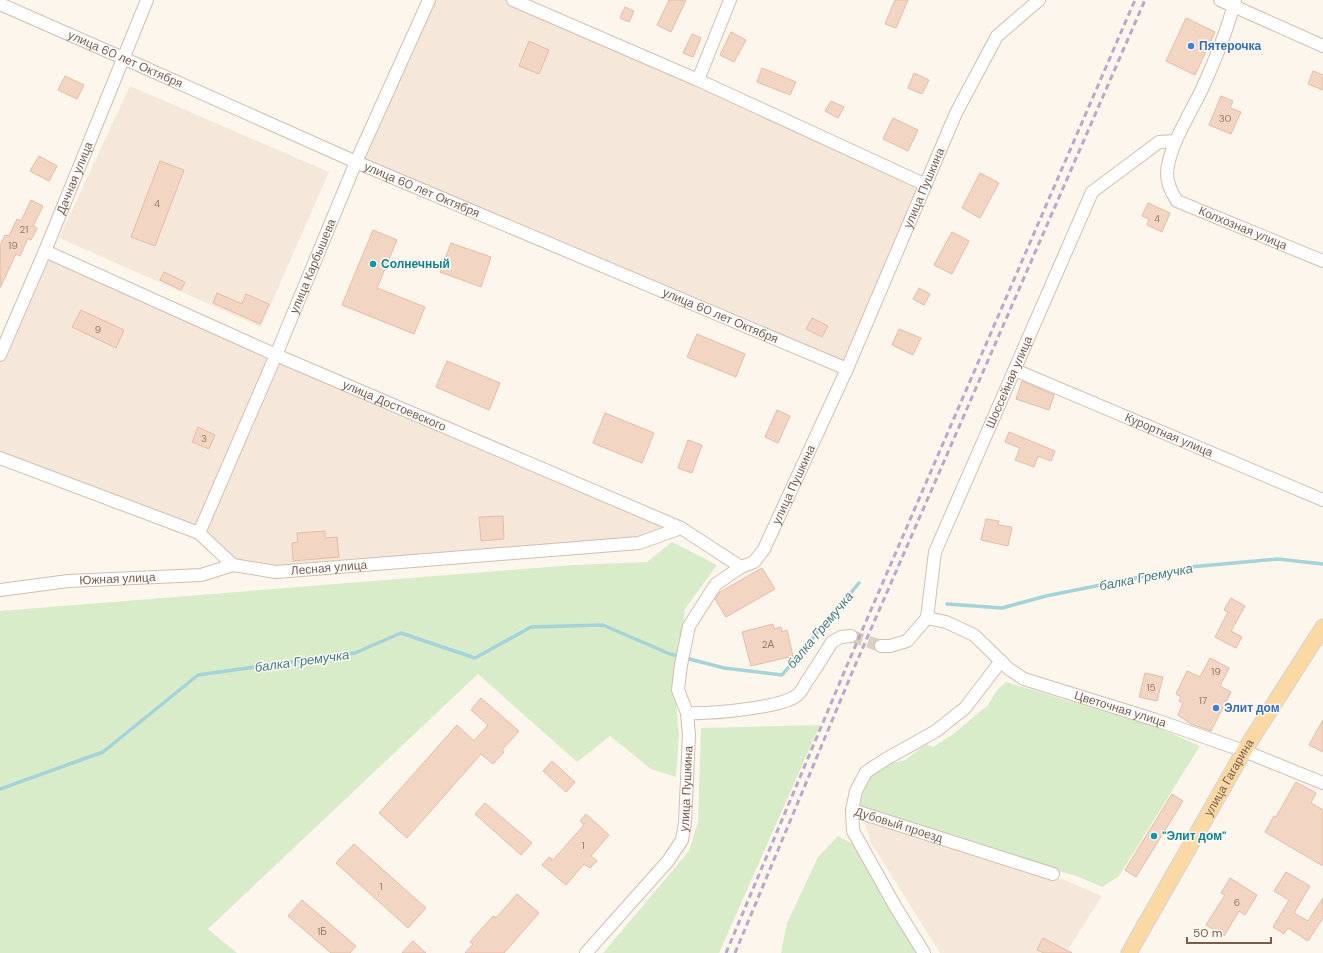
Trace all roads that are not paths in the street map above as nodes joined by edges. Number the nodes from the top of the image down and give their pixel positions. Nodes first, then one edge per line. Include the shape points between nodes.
1 (147, 0) edge
2 (429, 0) edge
3 (513, 0) edge
4 (730, 0) edge
5 (1039, 0) edge
6 (1220, 0) edge
7 (1234, 3) edge
8 (0, 4) edge
9 (1323, 46) edge
10 (123, 58) junction
11 (698, 80) junction
12 (1176, 142) junction
13 (356, 162) junction
14 (926, 184) junction
15 (45, 251) junction
16 (1323, 262) edge
17 (0, 355) edge
18 (276, 355) junction
19 (847, 369) junction
20 (1015, 370) junction
21 (0, 458) edge
22 (1323, 500) edge
23 (681, 528) junction
24 (199, 533) junction
25 (233, 565) junction
26 (740, 567) junction
27 (0, 590) edge
28 (927, 618) junction
29 (1323, 627) edge
30 (851, 636) tunnel mouth
31 (881, 646) tunnel mouth
32 (1001, 661) junction
33 (687, 714) junction
34 (1244, 751) junction
35 (1323, 783) edge
36 (852, 810) junction
37 (1054, 874) dead end
38 (586, 953) edge
39 (924, 953) edge
40 (1129, 953) edge

1 - 10 street, Дачная улица
2 - 13 street, улица Карбышева
3 - 11 street
4 - 11 street
5 - 14 street, улица Пушкина via 998,36 956,114
6 - 7 street
7 - 9 street
7 - 12 street via 1202,90
8 - 10 street, улица 60 лет Октября
10 - 13 street, улица 60 лет Октября
10 - 15 street, Дачная улица
11 - 14 street
12 - 16 street, Колхозная улица via 1167,174 1169,188 1177,201
12 - 20 street, Шоссейная улица via 1158,142 1092,192
13 - 18 street, улица Карбышева
13 - 19 street, улица 60 лет Октября
14 - 19 street, улица Пушкина
15 - 17 street, Дачная улица
15 - 18 street, улица Достоевского
18 - 23 street, улица Достоевского
18 - 24 street, улица Карбышева
19 - 26 street, улица Пушкина via 764,548 754,562
20 - 22 street, Курортная улица
20 - 28 street, Шоссейная улица via 935,552
21 - 24 street
23 - 25 street, Лесная улица via 639,543 276,572
23 - 26 street, улица Достоевского
24 - 25 street
25 - 27 street, Южная улица via 201,575 68,581
26 - 33 street, улица Пушкина via 716,584 689,626 678,690
28 - 31 street via 907,641
28 - 32 street, Цветочная улица via 946,622 974,635
29 - 34 main road, улица Гагарина
30 - 33 street via 841,636 832,642 798,695 789,700 780,704
32 - 34 street, Цветочная улица via 1024,679 1156,720
32 - 36 street via 965,708 936,732 866,772 856,791
33 - 38 street, улица Пушкина via 689,742 682,840 668,861
34 - 35 street, Цветочная улица
34 - 40 main road, улица Гагарина
36 - 37 street, Дубовый проезд
36 - 39 street, Дубовый проезд via 853,831

